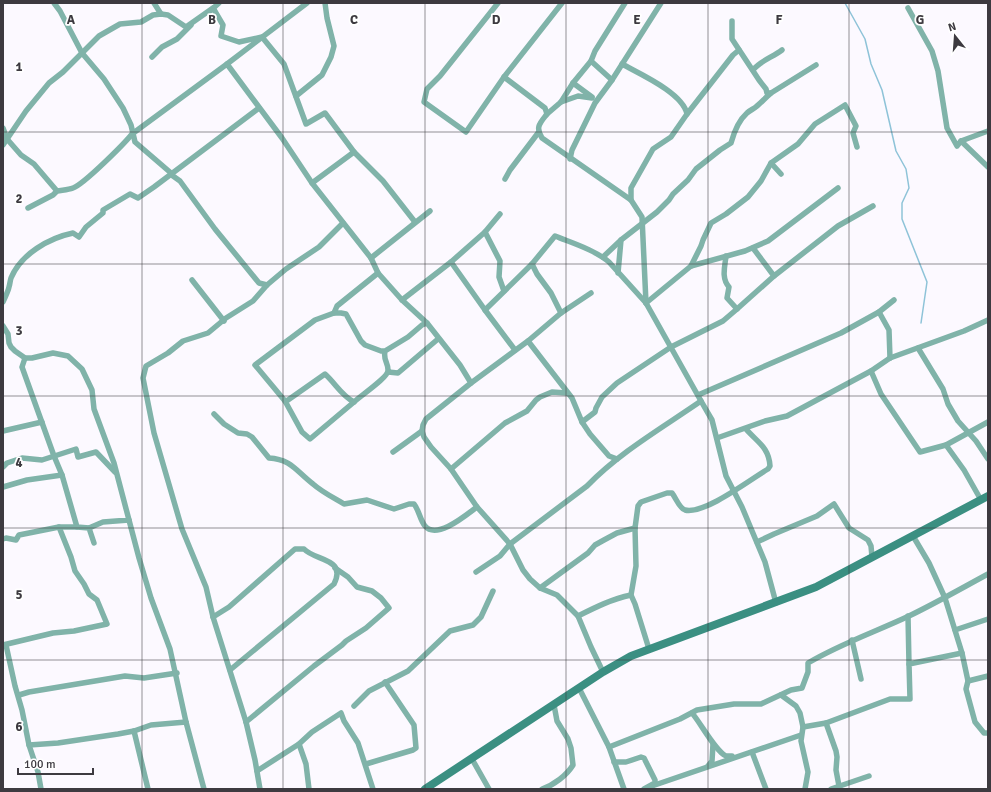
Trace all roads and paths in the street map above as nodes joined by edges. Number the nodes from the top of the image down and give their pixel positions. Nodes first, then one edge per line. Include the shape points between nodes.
1 (54, 3) edge
2 (154, 3) edge
3 (219, 3) edge
4 (307, 3) edge
5 (325, 3) edge
6 (498, 3) edge
7 (562, 3) edge
8 (625, 3) edge
9 (661, 3) edge
10 (213, 8) junction
11 (908, 8) dead end
12 (161, 14) junction
13 (732, 21) dead end
14 (262, 37) junction
15 (739, 50) junction
16 (782, 50) dead end
17 (82, 53) junction
18 (152, 58) dead end
19 (591, 61) junction
20 (227, 64) junction
21 (622, 64) junction
22 (816, 65) dead end
23 (753, 70) junction
24 (504, 77) junction
25 (612, 80) junction
26 (573, 83) junction
27 (771, 93) junction
28 (296, 96) junction
29 (593, 100) junction
30 (561, 102) junction
31 (259, 108) junction
32 (547, 114) junction
33 (687, 114) junction
34 (3, 128) edge
35 (988, 131) edge
36 (538, 133) junction
37 (132, 134) junction
38 (7, 139) junction
39 (961, 141) junction
40 (3, 146) edge
41 (857, 147) dead end
42 (572, 150) junction
43 (354, 152) junction
44 (564, 154) junction
45 (570, 159) junction
46 (771, 163) junction
47 (988, 168) edge
48 (172, 172) junction
49 (781, 174) dead end
50 (505, 179) dead end
51 (312, 183) junction
52 (838, 188) dead end
53 (57, 191) junction
54 (631, 200) junction
55 (873, 206) dead end
56 (28, 208) dead end
57 (430, 211) dead end
58 (500, 214) dead end
59 (644, 219) junction
60 (415, 222) junction
61 (343, 223) junction
62 (642, 225) junction
63 (485, 232) junction
64 (621, 240) junction
65 (752, 248) junction
66 (726, 256) junction
67 (603, 257) junction
68 (371, 258) junction
69 (452, 262) junction
70 (532, 264) junction
71 (691, 266) junction
72 (378, 273) junction
73 (618, 273) junction
74 (774, 276) junction
75 (192, 280) dead end
76 (267, 285) junction
77 (504, 291) junction
78 (591, 293) dead end
79 (402, 300) junction
80 (894, 300) dead end
81 (3, 302) edge
82 (646, 304) junction
83 (737, 309) junction
84 (485, 310) junction
85 (879, 312) junction
86 (561, 313) junction
87 (334, 314) junction
88 (988, 320) edge
89 (224, 321) junction
90 (427, 322) junction
91 (3, 326) edge
92 (438, 339) junction
93 (528, 341) junction
94 (671, 347) junction
95 (918, 348) junction
96 (516, 350) junction
97 (385, 351) junction
98 (25, 358) junction
99 (890, 358) junction
100 (871, 371) junction
101 (388, 372) junction
102 (471, 383) junction
103 (568, 393) junction
104 (698, 395) junction
105 (285, 401) junction
106 (701, 401) junction
107 (354, 402) junction
108 (214, 414) dead end
109 (42, 422) junction
110 (582, 422) junction
111 (988, 422) edge
112 (746, 429) junction
113 (3, 431) edge
114 (422, 431) junction
115 (967, 433) junction
116 (717, 438) junction
117 (946, 445) junction
118 (393, 452) dead end
119 (54, 456) junction
120 (617, 459) junction
121 (988, 459) edge
122 (3, 467) edge
123 (452, 469) junction
124 (116, 472) junction
125 (62, 475) junction
126 (3, 487) edge
127 (734, 491) junction
128 (984, 498) edge
129 (476, 507) junction
130 (129, 520) junction
131 (59, 527) junction
132 (77, 527) junction
133 (89, 528) junction
134 (635, 528) junction
135 (912, 536) junction
136 (3, 539) edge
137 (757, 542) junction
138 (94, 543) dead end
139 (510, 544) junction
140 (872, 557) junction
141 (336, 568) junction
142 (476, 572) dead end
143 (988, 574) edge
144 (540, 588) junction
145 (493, 591) dead end
146 (631, 595) junction
147 (945, 598) junction
148 (776, 603) junction
149 (578, 616) junction
150 (908, 616) junction
151 (213, 617) junction
152 (988, 619) edge
153 (955, 630) junction
154 (852, 640) junction
155 (5, 645) edge
156 (650, 649) junction
157 (962, 653) junction
158 (909, 664) junction
159 (230, 670) junction
160 (603, 672) junction
161 (176, 673) junction
162 (988, 676) edge
163 (861, 679) dead end
164 (968, 681) junction
165 (384, 682) junction
166 (578, 688) junction
167 (18, 695) junction
168 (780, 695) junction
169 (554, 705) junction
170 (354, 706) dead end
171 (692, 713) junction
172 (186, 722) junction
173 (246, 722) junction
174 (826, 723) junction
175 (803, 727) junction
176 (134, 731) junction
177 (988, 733) edge
178 (801, 735) junction
179 (299, 744) junction
180 (713, 744) junction
181 (29, 745) junction
182 (609, 747) junction
183 (752, 752) junction
184 (738, 756) junction
185 (472, 759) junction
186 (614, 762) junction
187 (366, 764) junction
188 (707, 766) junction
189 (257, 771) junction
190 (869, 776) dead end
191 (839, 786) junction
192 (647, 788) edge
193 (41, 789) edge
194 (148, 789) edge
195 (204, 789) edge
196 (260, 789) edge
197 (309, 789) edge
198 (373, 789) edge
199 (425, 789) edge
200 (489, 789) edge
201 (542, 789) edge
202 (624, 789) edge
203 (766, 789) edge
204 (805, 789) edge
205 (831, 789) edge

1 - 17 street
2 - 12 street
3 - 10 street
4 - 14 street
5 - 28 street via 334,46 331,57 322,75
6 - 24 street via 427,89 424,102 466,132
7 - 24 street
8 - 19 street
9 - 21 street
10 - 12 street via 186,27 168,15
10 - 14 street via 224,25 221,36 239,42
10 - 18 street via 177,39 162,47
11 - 39 street via 932,51 948,128 957,146
12 - 17 street via 153,15 141,22 120,24 99,36
13 - 15 street via 732,39
14 - 20 street
14 - 28 street via 284,64
15 - 23 street
15 - 33 street
16 - 23 street via 758,64
17 - 37 street via 104,79 123,108
17 - 38 street via 49,83
19 - 25 street
19 - 26 street
20 - 31 street
20 - 37 street
21 - 25 street
21 - 33 street via 662,85 685,107
22 - 27 street
23 - 27 street via 767,93
24 - 32 street via 545,108
25 - 29 street
26 - 29 street
26 - 30 street
27 - 59 street via 742,118 731,143 696,169 657,212
28 - 43 street via 306,124 325,113
29 - 30 street via 578,96
29 - 42 street
30 - 32 street
31 - 48 street
31 - 51 street
32 - 36 street via 539,124
33 - 54 street via 671,137 653,150 631,188
34 - 38 street
35 - 39 street
36 - 44 street
36 - 50 street
37 - 48 street via 139,147
37 - 53 street via 82,182 73,188
38 - 40 street
38 - 53 street via 20,155 34,164
39 - 47 street
41 - 46 street via 853,133 856,126 845,105 815,124 798,144
42 - 44 street
42 - 45 street
43 - 51 street
43 - 60 street via 383,181
44 - 45 street
45 - 54 street
46 - 49 street
46 - 71 street via 748,197 711,223
48 - 76 street via 259,283
48 - 81 street via 138,198 130,194 103,210 79,237 73,233 60,236 35,250 19,265
51 - 61 street
52 - 65 street via 768,241
53 - 56 street via 53,196
54 - 59 street
55 - 74 street via 838,226
57 - 60 street
58 - 63 street
59 - 62 street
60 - 68 street
61 - 68 street
61 - 76 street via 319,247
62 - 64 street
62 - 82 street
63 - 69 street
63 - 77 street via 500,261 498,277
64 - 67 street
64 - 73 street
65 - 66 street
65 - 74 street
66 - 71 street
66 - 83 street via 723,275 729,287 727,298
67 - 70 street via 555,236
67 - 73 street
68 - 72 street
69 - 79 street
69 - 84 street
70 - 77 street
70 - 86 street via 551,292
71 - 82 street
72 - 79 street
72 - 87 street via 338,306
73 - 82 street
74 - 83 street
75 - 89 street
76 - 89 street via 253,301
77 - 84 street
78 - 86 street
79 - 90 street
80 - 85 street
82 - 94 street
83 - 94 street via 723,322
84 - 96 street
85 - 99 street via 889,330
85 - 104 street via 841,332
86 - 93 street
87 - 97 street via 346,314 365,345
87 - 105 street via 315,320 255,365
88 - 95 street
89 - 151 street via 208,333 183,341 146,366 143,378 154,433 182,529 206,588
90 - 92 street
90 - 97 street
91 - 98 street via 11,347
92 - 101 street via 398,373
92 - 102 street
93 - 96 street
93 - 103 street
94 - 104 street
94 - 110 street via 617,383 602,397 595,412
95 - 99 street
95 - 115 street
96 - 102 street
97 - 101 street
98 - 109 street via 22,367
98 - 124 street via 53,353 68,356 82,369 92,390 94,409
99 - 100 street
100 - 112 street via 787,416
100 - 117 street via 881,394 920,452
101 - 107 street via 382,380
102 - 114 street via 426,419
103 - 110 street
103 - 123 street via 552,392 540,397 527,411 505,423
104 - 106 street
105 - 107 street via 325,374 344,396
105 - 107 street via 302,432 310,439
106 - 116 street via 712,420
106 - 120 street
108 - 129 street via 238,434 252,437 269,458 288,462 313,485 344,504 367,500 394,509 414,504 427,528 438,530
109 - 113 street
109 - 119 street
110 - 120 street via 609,456
111 - 115 street
112 - 116 street
112 - 127 street via 762,444 770,466
114 - 118 street
114 - 123 street via 431,448
115 - 117 street
115 - 121 street
116 - 127 street via 726,476
117 - 128 street
119 - 122 street via 42,460 22,458
119 - 124 street via 76,448 78,457 96,452
119 - 125 street
120 - 139 street via 587,486
123 - 129 street
124 - 130 street
125 - 126 street via 27,480
125 - 132 street
127 - 134 street via 713,504 691,510 682,508 672,493 643,500 638,506
127 - 137 street
128 - 135 main road
129 - 139 street
130 - 133 street via 103,522
130 - 161 street
131 - 132 street
131 - 136 street via 19,535 16,540
131 - 155 street via 75,571 88,594 97,600 106,624
132 - 133 street
133 - 138 street
134 - 144 street via 617,533 596,545
134 - 146 street via 636,566
135 - 140 main road
135 - 147 street via 929,563
137 - 140 street via 817,516 834,504 849,528 868,540
137 - 148 street
139 - 142 street via 500,556
139 - 144 street via 523,570
140 - 148 main road via 822,584
141 - 151 street via 332,563 309,554 304,548 295,549 229,607
141 - 159 street via 334,584
141 - 173 street via 357,587 372,591 389,608
143 - 147 street
144 - 149 street via 557,595
145 - 165 street via 481,617 473,625 450,631 408,671
146 - 149 street via 605,602
146 - 156 street
147 - 150 street
147 - 153 street
148 - 156 main road
149 - 160 street
150 - 154 street
150 - 158 street
151 - 159 street
152 - 153 street
153 - 157 street
154 - 163 street
154 - 168 street via 808,663 808,672 802,688
155 - 167 street
156 - 160 main road via 631,656
157 - 158 street
157 - 164 street
158 - 174 street via 910,699 890,699
159 - 173 street
160 - 166 main road
161 - 167 street via 144,678 124,676
161 - 172 street
162 - 164 street
164 - 177 street via 966,689 975,722 984,733
165 - 170 street via 369,691
165 - 187 street via 414,725 416,748
166 - 169 main road
166 - 182 street
167 - 181 street
168 - 171 street via 761,704 708,707
168 - 175 street via 796,706
169 - 185 main road
169 - 201 street via 557,721 571,748 574,765 568,773
171 - 180 street
171 - 182 street
172 - 176 street via 151,725
172 - 195 street
173 - 189 street
174 - 175 street
174 - 191 street via 836,751
175 - 178 street
176 - 181 street
176 - 194 street
178 - 183 street
178 - 204 street via 808,772
179 - 187 street via 341,713
179 - 189 street
179 - 197 street via 306,764
180 - 184 street via 726,756
180 - 188 street via 712,761
181 - 193 street
182 - 186 street
183 - 184 street
183 - 203 street
184 - 188 street
185 - 199 main road
185 - 200 street
186 - 192 street via 626,762 636,757 644,758 655,780 655,783
186 - 202 street
187 - 198 street
188 - 192 street
189 - 196 street
190 - 191 street
191 - 205 street

